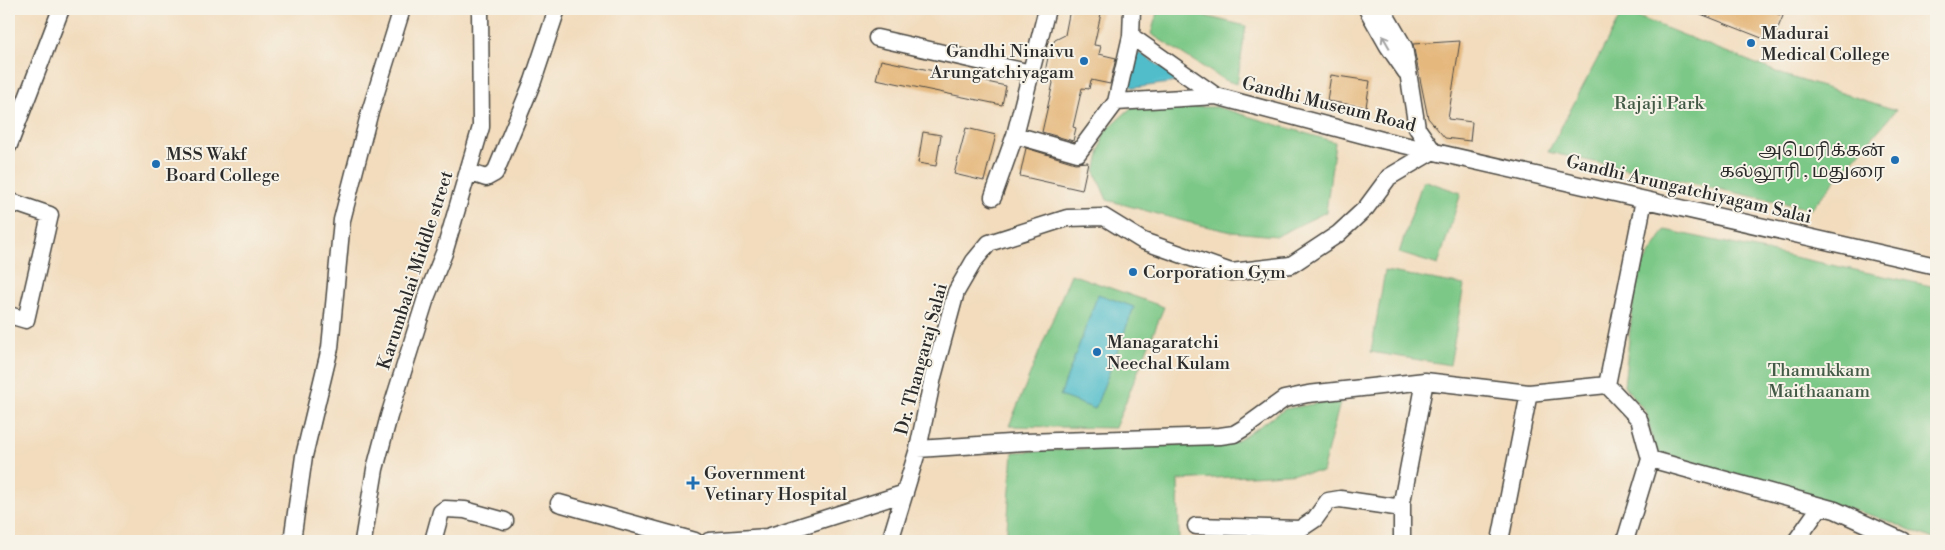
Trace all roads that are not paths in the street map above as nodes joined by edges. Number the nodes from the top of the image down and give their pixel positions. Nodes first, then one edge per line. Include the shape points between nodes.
1 (61, 9) edge
2 (402, 9) edge
3 (480, 9) edge
4 (557, 9) edge
5 (1047, 9) edge
6 (1132, 9) edge
7 (1367, 9) edge
8 (1382, 9) edge
9 (1130, 36) junction
10 (877, 38) dead end
11 (1031, 73) junction
12 (1407, 74) junction
13 (1216, 96) junction
14 (1116, 102) junction
15 (1015, 135) junction
16 (9, 145) edge
17 (1433, 151) junction
18 (468, 172) junction
19 (993, 197) dead end
20 (1644, 200) junction
21 (9, 201) edge
22 (1936, 266) edge
23 (9, 315) edge
24 (1425, 381) junction
25 (1607, 385) junction
26 (1529, 393) junction
27 (918, 449) junction
28 (1650, 459) junction
29 (904, 493) junction
30 (559, 503) dead end
31 (1820, 507) junction
32 (1402, 508) junction
33 (505, 521) dead end
34 (1196, 526) dead end
35 (292, 541) edge
36 (363, 541) edge
37 (433, 541) edge
38 (695, 541) edge
39 (710, 541) edge
40 (890, 541) edge
41 (1402, 541) edge
42 (1500, 541) edge
43 (1625, 541) edge
44 (1796, 541) edge
45 (1903, 541) edge

1 - 16 street
2 - 35 street via 369,115 342,220 330,348 304,456
3 - 18 street, Karumbalai Middle street via 481,127
4 - 18 street via 533,82 495,173 486,178
5 - 11 street
6 - 9 street
12 -> 7 street
8 - 12 street via 1404,47
9 - 13 street, Gandhi Museum Road
9 - 14 street
10 - 11 street
11 - 15 street
12 - 17 street via 1418,128
13 - 14 street, Gandhi Museum Road
13 - 17 street, Gandhi Museum Road
14 - 15 street via 1078,153
15 - 19 street
17 - 20 street, Gandhi Arungatchiyagam Salai
17 - 27 street, Dr. Thangaraj Salai via 1390,177 1366,208 1338,234 1291,265 1231,272 1143,241 1104,218 1067,218 989,243 956,292
18 - 36 street, Karumbalai Middle street via 389,416 375,469
20 - 22 street, Gandhi Arungatchiyagam Salai
20 - 25 street
21 - 23 street via 50,215 26,320
24 - 26 street
24 - 27 street via 1284,398 1234,434 1220,436
24 - 32 street
25 - 26 street
25 - 28 street via 1639,419
26 - 42 street
27 - 29 street, Dr. Thangaraj Salai
28 - 31 street
28 - 43 street
29 - 39 street via 767,537
29 - 40 street, Dr. Thangaraj Salai
30 - 38 street
31 - 44 street
31 - 45 street via 1853,517
32 - 34 street via 1340,498 1328,501 1315,519 1300,528
32 - 41 street
33 - 37 street via 465,510 445,509 441,512

